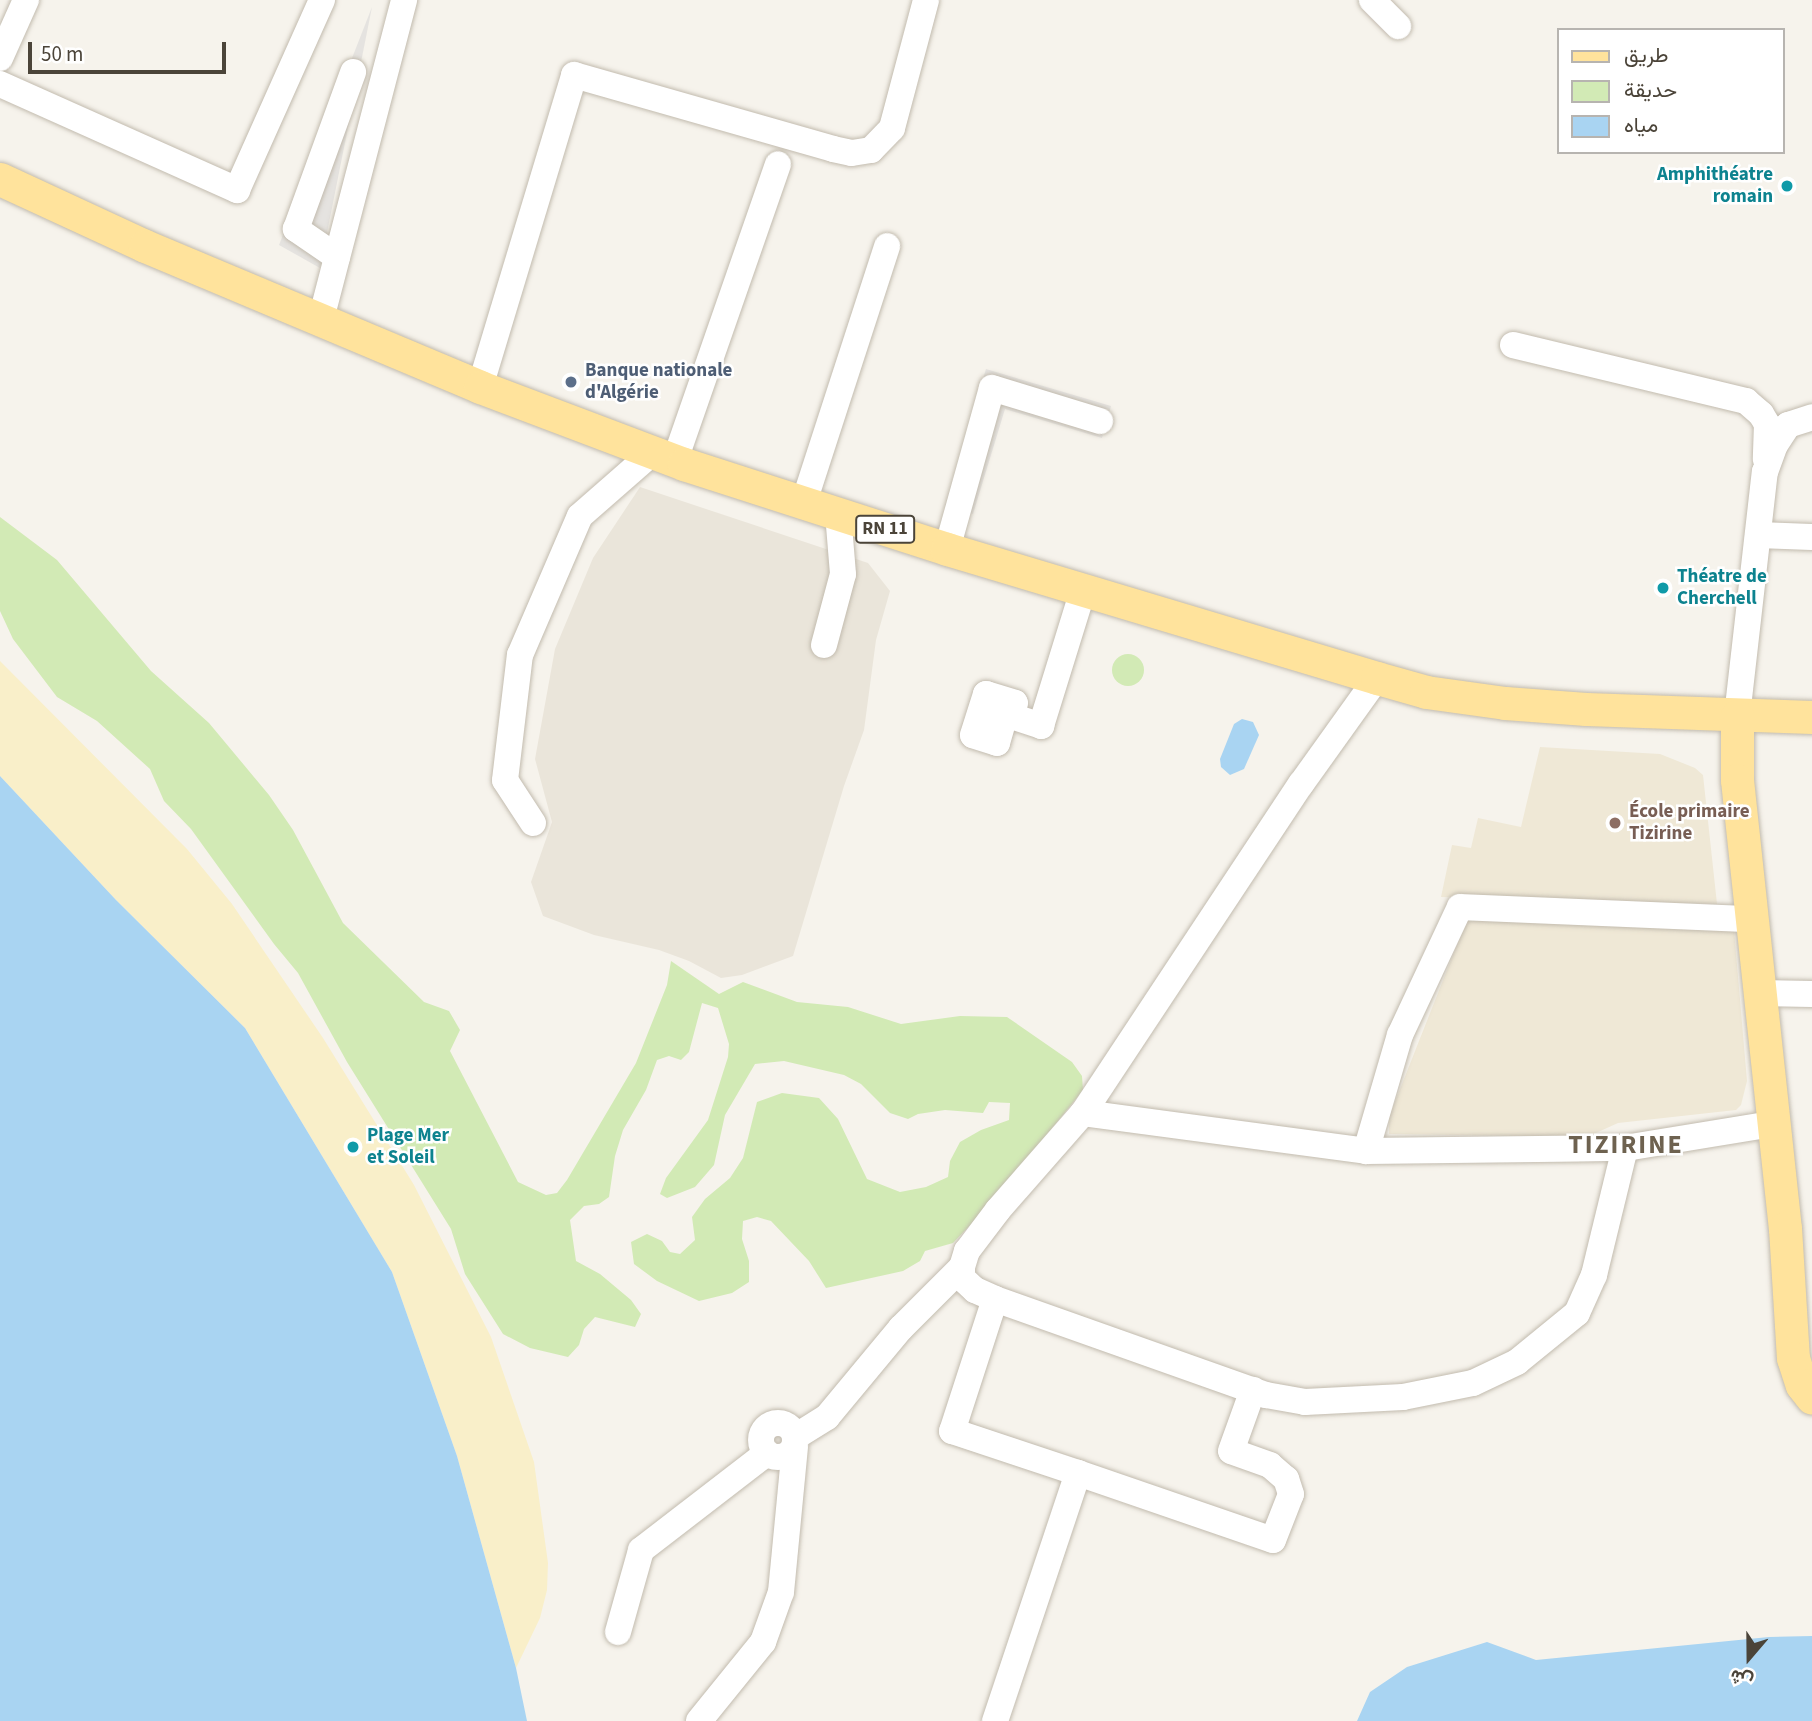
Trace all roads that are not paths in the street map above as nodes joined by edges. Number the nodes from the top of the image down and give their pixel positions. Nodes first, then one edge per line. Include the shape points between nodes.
1 (26, 0) edge
2 (322, 0) edge
3 (404, 0) edge
4 (926, 0) edge
5 (1372, 0) edge
6 (1398, 26) dead end
7 (0, 58) edge
8 (353, 72) dead end
9 (0, 84) edge
10 (778, 164) dead end
11 (0, 179) edge
12 (887, 246) dead end
13 (337, 257) junction
14 (321, 319) junction
15 (1513, 345) dead end
16 (480, 387) junction
17 (1746, 401) junction
18 (1812, 417) edge
19 (1100, 421) dead end
20 (664, 456) junction
21 (1765, 472) junction
22 (804, 502) junction
23 (838, 513) junction
24 (1758, 536) junction
25 (1812, 537) edge
26 (947, 549) junction
27 (1083, 590) junction
28 (824, 645) dead end
29 (1377, 678) junction
30 (1011, 716) dead end
31 (1737, 716) junction
32 (1812, 717) edge
33 (533, 823) dead end
34 (1751, 919) junction
35 (1759, 993) junction
36 (1812, 994) edge
37 (1083, 1112) junction
38 (1772, 1124) junction
39 (1625, 1148) junction
40 (1366, 1151) junction
41 (961, 1267) junction
42 (995, 1299) junction
43 (1253, 1390) junction
44 (1812, 1398) edge
45 (795, 1442) junction
46 (1078, 1474) junction
47 (618, 1632) dead end
48 (699, 1721) edge
49 (995, 1721) edge

1 - 7 street
2 - 9 street via 237,190
3 - 13 street
4 - 16 street via 892,128 871,150 833,149 574,75
5 - 6 street
8 - 13 street via 296,229
10 - 20 street
11 - 14 main road, RN 11
12 - 22 street
13 - 14 street
14 - 16 main road, RN 11
15 - 17 street
16 - 20 main road, RN 11
17 - 18 street
17 - 21 street via 1767,424
18 - 21 street via 1788,425
19 - 26 street via 992,388
20 - 22 main road, RN 11
20 - 33 street via 580,516 520,655 505,780
21 - 24 street
22 - 23 main road, RN 11
23 - 26 main road, RN 11
23 - 28 street via 842,574
24 - 25 street
24 - 31 street
26 - 27 main road, RN 11
27 - 29 main road, RN 11
27 - 30 street via 1041,726
29 - 31 main road, RN 11 via 1426,692 1505,703
29 - 37 street
31 - 32 main road, RN 11
31 - 34 main road via 1737,780
34 - 35 main road
34 - 40 street via 1460,907 1400,1035
35 - 36 street
35 - 38 main road
37 - 40 street
37 - 41 street via 998,1210 967,1251
38 - 39 street
38 - 44 main road via 1785,1228 1793,1358
39 - 40 street
39 - 43 street via 1594,1275 1577,1313 1517,1362 1473,1383 1403,1397 1305,1402
41 - 42 street via 962,1278
41 - 45 street via 901,1328 827,1417
42 - 43 street
42 - 46 street via 952,1431
43 - 46 street via 1231,1451 1270,1465 1286,1479 1291,1494 1273,1540
45 - 47 street via 784,1424 767,1427 761,1443 767,1453 641,1550
45 - 48 street via 781,1592 763,1642
46 - 49 street

